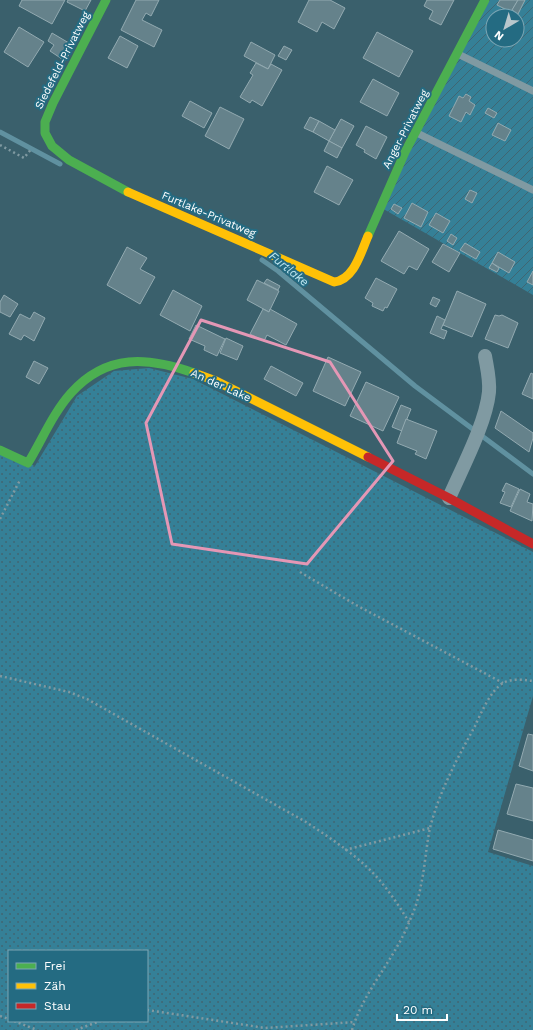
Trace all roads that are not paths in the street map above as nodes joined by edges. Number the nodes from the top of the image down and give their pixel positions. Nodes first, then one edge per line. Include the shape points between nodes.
1 (106, 0) edge
2 (485, 0) edge
3 (457, 54) junction
4 (533, 91) edge
5 (415, 132) junction
6 (78, 165) joint
7 (533, 190) edge
8 (352, 271) joint
9 (485, 356) dead end
10 (0, 450) edge
11 (449, 498) junction
12 (533, 544) edge

1 - 6 street, Siedefeld-Privatweg via 45,122 45,133 52,146
2 - 3 street, Anger-Privatweg
3 - 4 lane
3 - 5 street, Anger-Privatweg
5 - 7 lane
5 - 8 street, Anger-Privatweg
6 - 8 street, Furtlake-Privatweg via 117,187 328,281 340,282
9 - 11 street via 489,392 481,423
10 - 11 street, An der Lake via 28,463 62,405 80,383 108,365 141,361 177,367 216,381
11 - 12 street, An der Lake

